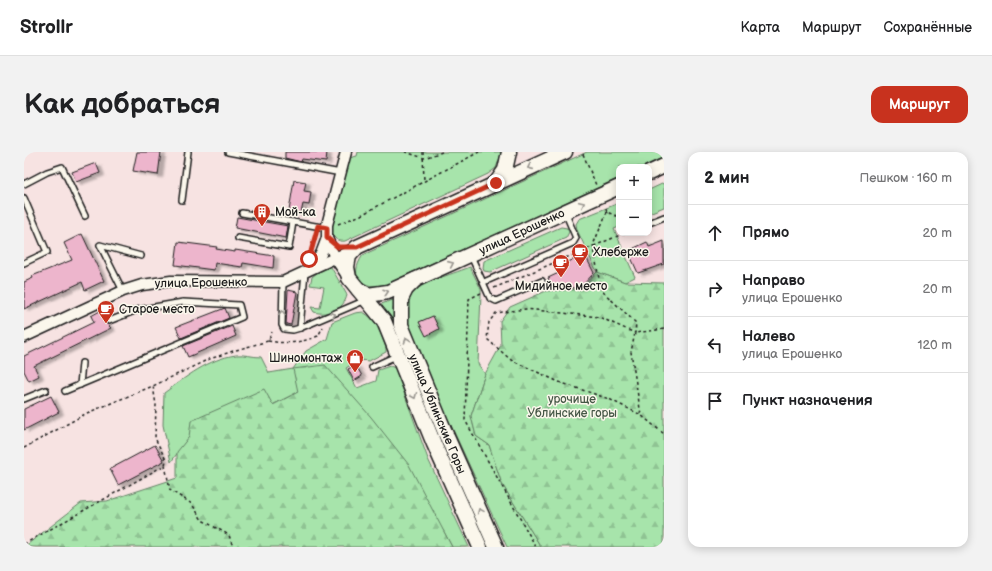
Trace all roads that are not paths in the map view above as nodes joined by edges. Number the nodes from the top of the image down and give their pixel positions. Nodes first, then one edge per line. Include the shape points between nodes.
1 (188, 152) edge
2 (228, 152) edge
3 (346, 152) edge
4 (509, 152) edge
5 (565, 152) edge
6 (664, 166) edge
7 (652, 172) edge
8 (341, 173) junction
9 (496, 183) junction
10 (24, 184) edge
11 (616, 188) edge
12 (24, 198) edge
13 (182, 200) dead end
14 (26, 209) edge
15 (564, 212) junction
16 (242, 213) dead end
17 (85, 216) dead end
18 (664, 217) edge
19 (293, 222) junction
20 (652, 222) edge
21 (325, 230) junction
22 (238, 238) dead end
23 (357, 247) junction
24 (471, 255) junction
25 (142, 256) dead end
26 (335, 258) junction
27 (24, 263) edge
28 (305, 272) junction
29 (415, 280) junction
30 (542, 281) dead end
31 (283, 282) junction
32 (484, 282) junction
33 (353, 283) junction
34 (123, 291) junction
35 (366, 300) junction
36 (100, 302) junction
37 (300, 328) junction
38 (24, 336) edge
39 (397, 355) junction
40 (82, 363) dead end
41 (372, 367) dead end
42 (80, 385) junction
43 (46, 390) dead end
44 (65, 391) dead end
45 (24, 399) edge
46 (480, 547) edge
47 (496, 547) edge

1 - 13 lane
2 - 8 lane
3 - 8 street
4 - 9 main road via 505,170
5 -> 9 main road, улица Ерошенко
6 - 7 main road
8 - 21 street
9 - 23 main road, улица Ерошенко
10 - 17 lane via 62,166
15 -> 11 main road, улица Ерошенко
12 - 14 lane
14 - 27 lane via 48,252
15 - 24 main road, улица Ерошенко
15 - 32 lane via 576,238 573,243
16 - 19 lane
18 - 20 lane
19 - 21 lane
19 - 22 lane via 289,247
21 - 23 street, улица Ерошенко via 338,247
21 - 26 street
21 - 28 street via 321,254
23 - 26 street, улица Ерошенко
23 - 33 main road via 349,256 347,267
29 -> 24 main road, улица Ерошенко
24 - 32 lane
25 - 34 lane via 100,245
26 - 28 street, улица Ерошенко
26 - 33 street
28 - 31 street, улица Ерошенко
28 - 37 lane
33 -> 29 main road, улица Ерошенко via 368,294 378,295
47 -> 29 main road, улица Ублинские Горы via 447,437 402,325 402,299 406,289
30 - 32 lane via 496,302 490,298
31 - 34 street, улица Ерошенко via 171,281
37 -> 31 lane via 293,330 282,325
33 - 35 main road, улица Ублинские Горы
34 - 36 street, улица Ерошенко
37 -> 35 lane
35 - 39 main road, улица Ублинские Горы via 384,322
36 - 38 street, улица Ерошенко
36 - 42 lane via 109,321 137,310 183,302 239,305 242,317
39 - 41 lane
39 -> 46 main road, улица Ублинские Горы
40 - 42 lane
42 - 44 lane
43 - 45 lane

